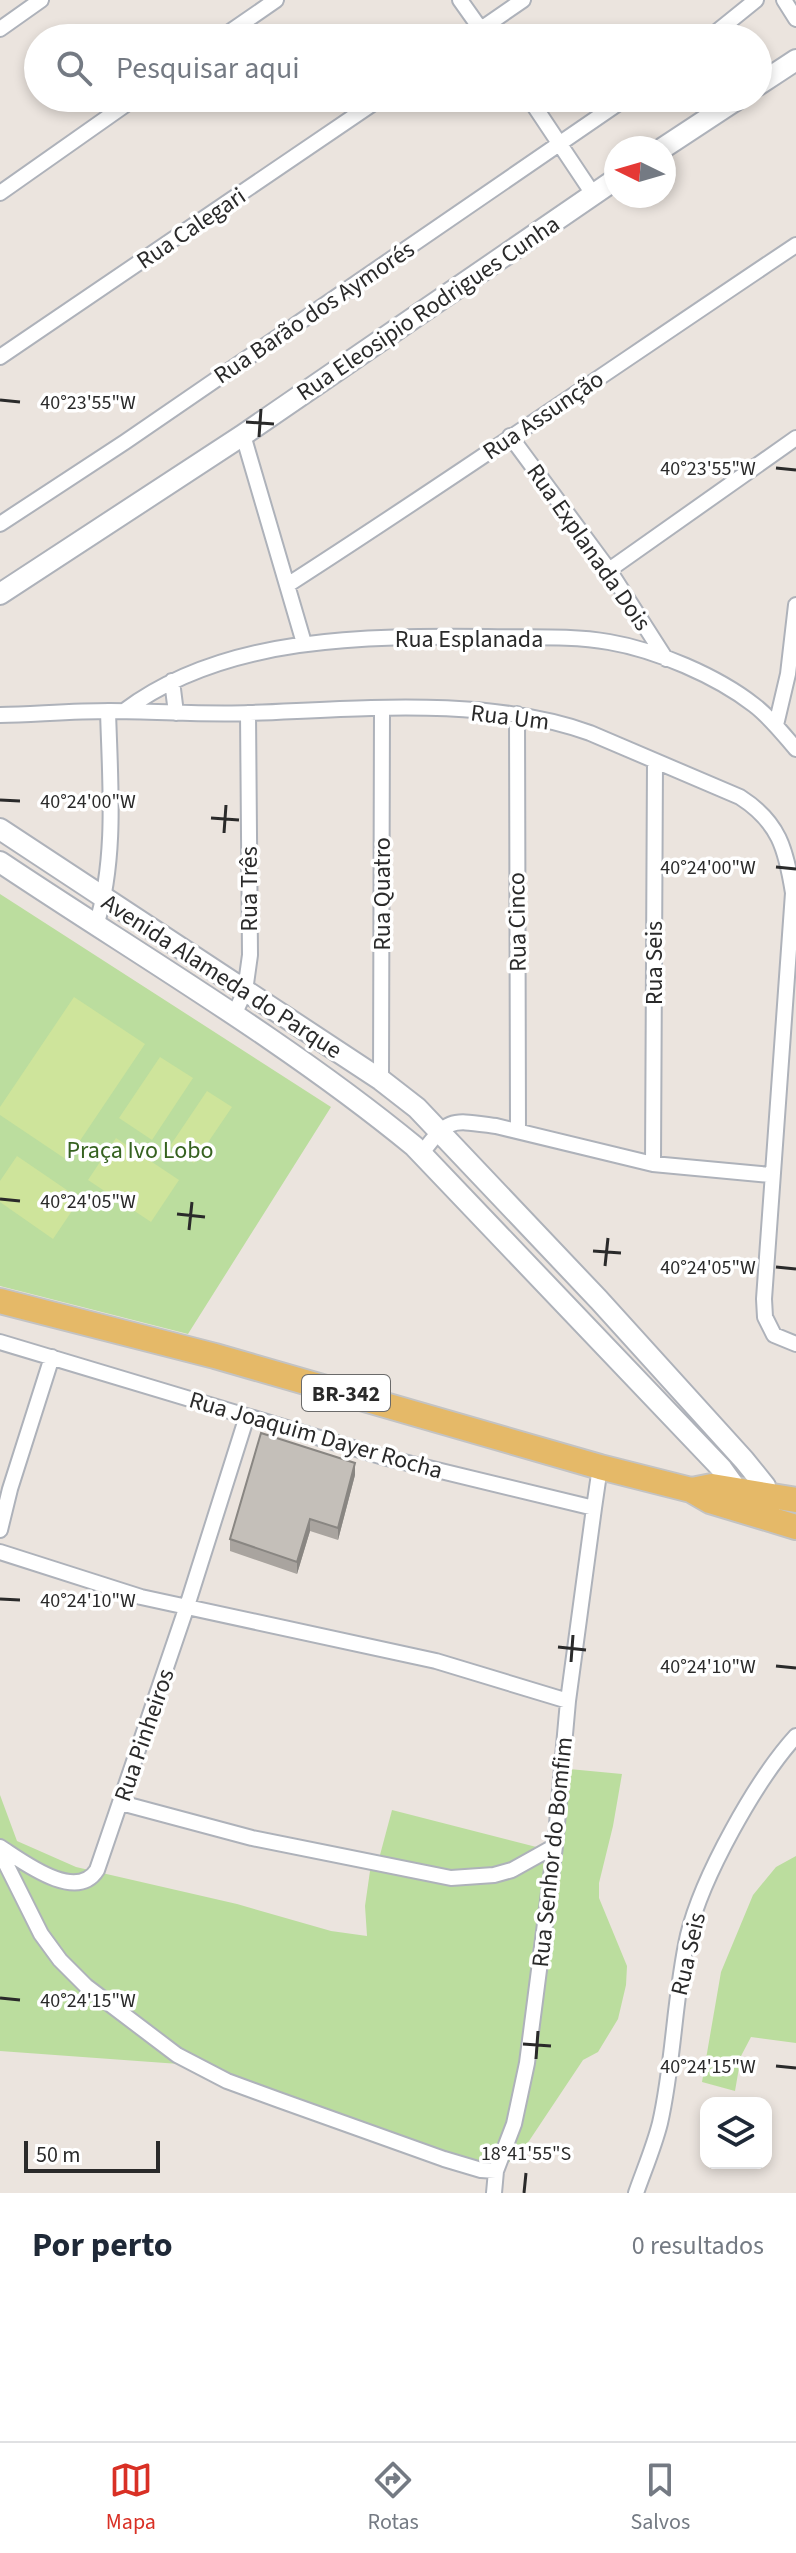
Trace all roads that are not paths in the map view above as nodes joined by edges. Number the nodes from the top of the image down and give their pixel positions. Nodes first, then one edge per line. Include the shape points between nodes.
1 (41, 0) edge
2 (276, 0) edge
3 (460, 0) edge
4 (523, 0) edge
5 (756, 0) edge
6 (784, 0) edge
7 (796, 19) edge
8 (241, 24) edge
9 (472, 24) edge
10 (492, 24) edge
11 (726, 24) edge
12 (0, 29) edge
13 (796, 60) edge
14 (772, 76) edge
15 (115, 112) edge
16 (360, 112) edge
17 (539, 112) edge
18 (606, 112) edge
19 (718, 112) edge
20 (676, 139) edge
21 (561, 144) junction
22 (604, 187) edge
23 (0, 193) edge
24 (593, 194) junction
25 (796, 245) edge
26 (0, 357) edge
27 (243, 435) junction
28 (510, 436) junction
29 (796, 438) edge
30 (0, 524) edge
31 (609, 570) junction
32 (289, 584) junction
33 (0, 594) edge
34 (796, 605) edge
35 (304, 643) junction
36 (666, 659) junction
37 (792, 676) edge
38 (172, 681) junction
39 (382, 709) junction
40 (108, 711) junction
41 (124, 711) junction
42 (176, 713) junction
43 (248, 713) junction
44 (517, 714) junction
45 (0, 715) edge
46 (776, 725) junction
47 (796, 749) edge
48 (655, 762) junction
49 (0, 829) edge
50 (0, 862) edge
51 (104, 899) junction
52 (96, 926) junction
53 (245, 991) junction
54 (234, 1015) junction
55 (381, 1080) junction
56 (439, 1131) junction
57 (518, 1131) junction
58 (422, 1153) junction
59 (653, 1164) junction
60 (771, 1175) junction
61 (0, 1301) edge
62 (0, 1342) edge
63 (796, 1344) edge
64 (52, 1357) junction
65 (247, 1416) junction
66 (600, 1467) junction
67 (736, 1499) junction
68 (796, 1500) edge
69 (769, 1507) junction
70 (594, 1508) junction
71 (796, 1527) edge
72 (0, 1530) edge
73 (0, 1552) edge
74 (187, 1606) junction
75 (568, 1701) junction
76 (796, 1736) edge
77 (121, 1803) junction
78 (555, 1846) junction
79 (0, 1850) edge
80 (496, 2171) junction
81 (494, 2193) edge
82 (636, 2193) edge

1 - 12 street
2 - 8 street
3 - 9 street
4 - 10 street
5 - 11 street
6 - 7 street
13 - 14 street
15 - 23 street
16 - 26 street, Rua Calegari
17 - 21 street
18 - 21 street, Rua Barão dos Aymorés
19 - 20 street
21 - 24 street
21 - 30 street, Rua Barão dos Aymorés
22 - 24 street, Rua Eleosipio Rodrigues Cunha
24 - 27 street, Rua Eleosipio Rodrigues Cunha
25 - 28 street, Rua Assunção
27 - 32 street
27 - 33 street, Rua Eleosipio Rodrigues Cunha
28 - 31 street, Rua Explanada Dois
28 - 32 street, Rua Assunção
29 - 31 street
31 - 36 street, Rua Explanada Dois
32 - 35 street
34 - 37 street
35 - 36 street, Rua Esplanada via 544,638 610,642
35 - 38 street, Rua Esplanada
36 - 46 street, Rua Esplanada via 737,693
37 - 46 street
38 - 41 street, Rua Esplanada
38 - 42 street
39 - 43 street, Rua Um
39 - 44 street, Rua Um
39 - 55 street, Rua Quatro
40 - 41 street, Rua Um
40 - 45 street, Rua Um
40 - 51 street
41 - 42 street, Rua Um
42 - 43 street, Rua Um
43 - 53 street, Rua Três via 250,955
44 - 48 street, Rua Um via 564,724
44 - 57 street, Rua Cinco
46 - 47 street, Rua Esplanada
48 - 59 street, Rua Seis
48 - 60 street, Rua Um via 758,808 781,841 789,865 793,918
49 - 51 street, Avenida Alameda do Parque
50 - 52 street, Avenida Alameda do Parque
51 - 52 street
51 - 53 street, Avenida Alameda do Parque
52 - 54 street, Avenida Alameda do Parque
53 - 54 street, Rua Três
53 - 55 street, Avenida Alameda do Parque
54 - 58 street, Avenida Alameda do Parque
55 - 56 street, Avenida Alameda do Parque
56 - 57 street via 457,1123
56 - 58 street
56 - 69 street, Avenida Alameda do Parque via 759,1477
57 - 59 street
58 - 67 street, Avenida Alameda do Parque via 722,1469
59 - 60 street
60 - 63 street, Rua Um via 765,1317 774,1335
61 - 66 main road, BR-342 via 215,1356
62 - 64 street, Rua Joaquim Dayer Rocha
64 - 65 street, Rua Joaquim Dayer Rocha
64 - 72 street
65 - 70 street, Rua Joaquim Dayer Rocha via 383,1457
65 - 74 street, Rua Pinheiros
66 - 67 main road, BR-342 via 691,1490 712,1486
66 - 70 street
67 - 69 main road, BR-342
68 - 69 main road, BR-342
69 - 71 main road, BR-342
70 - 75 street, Rua Senhor do Bomfim
73 - 74 street via 141,1597
74 - 75 street via 436,1661
74 - 77 street, Rua Pinheiros
75 - 78 street, Rua Senhor do Bomfim
76 - 82 street, Rua Seis via 766,1773 728,1841 689,1932 659,2124
77 - 78 street via 252,1838 451,1878 512,1870
77 - 79 street, Rua Pinheiros via 99,1864 85,1881 60,1880
78 - 80 street, Rua Senhor do Bomfim via 525,2075
79 - 80 street via 34,1923 60,1960 177,2055 279,2100 444,2159
80 - 81 street, Rua Senhor do Bomfim

